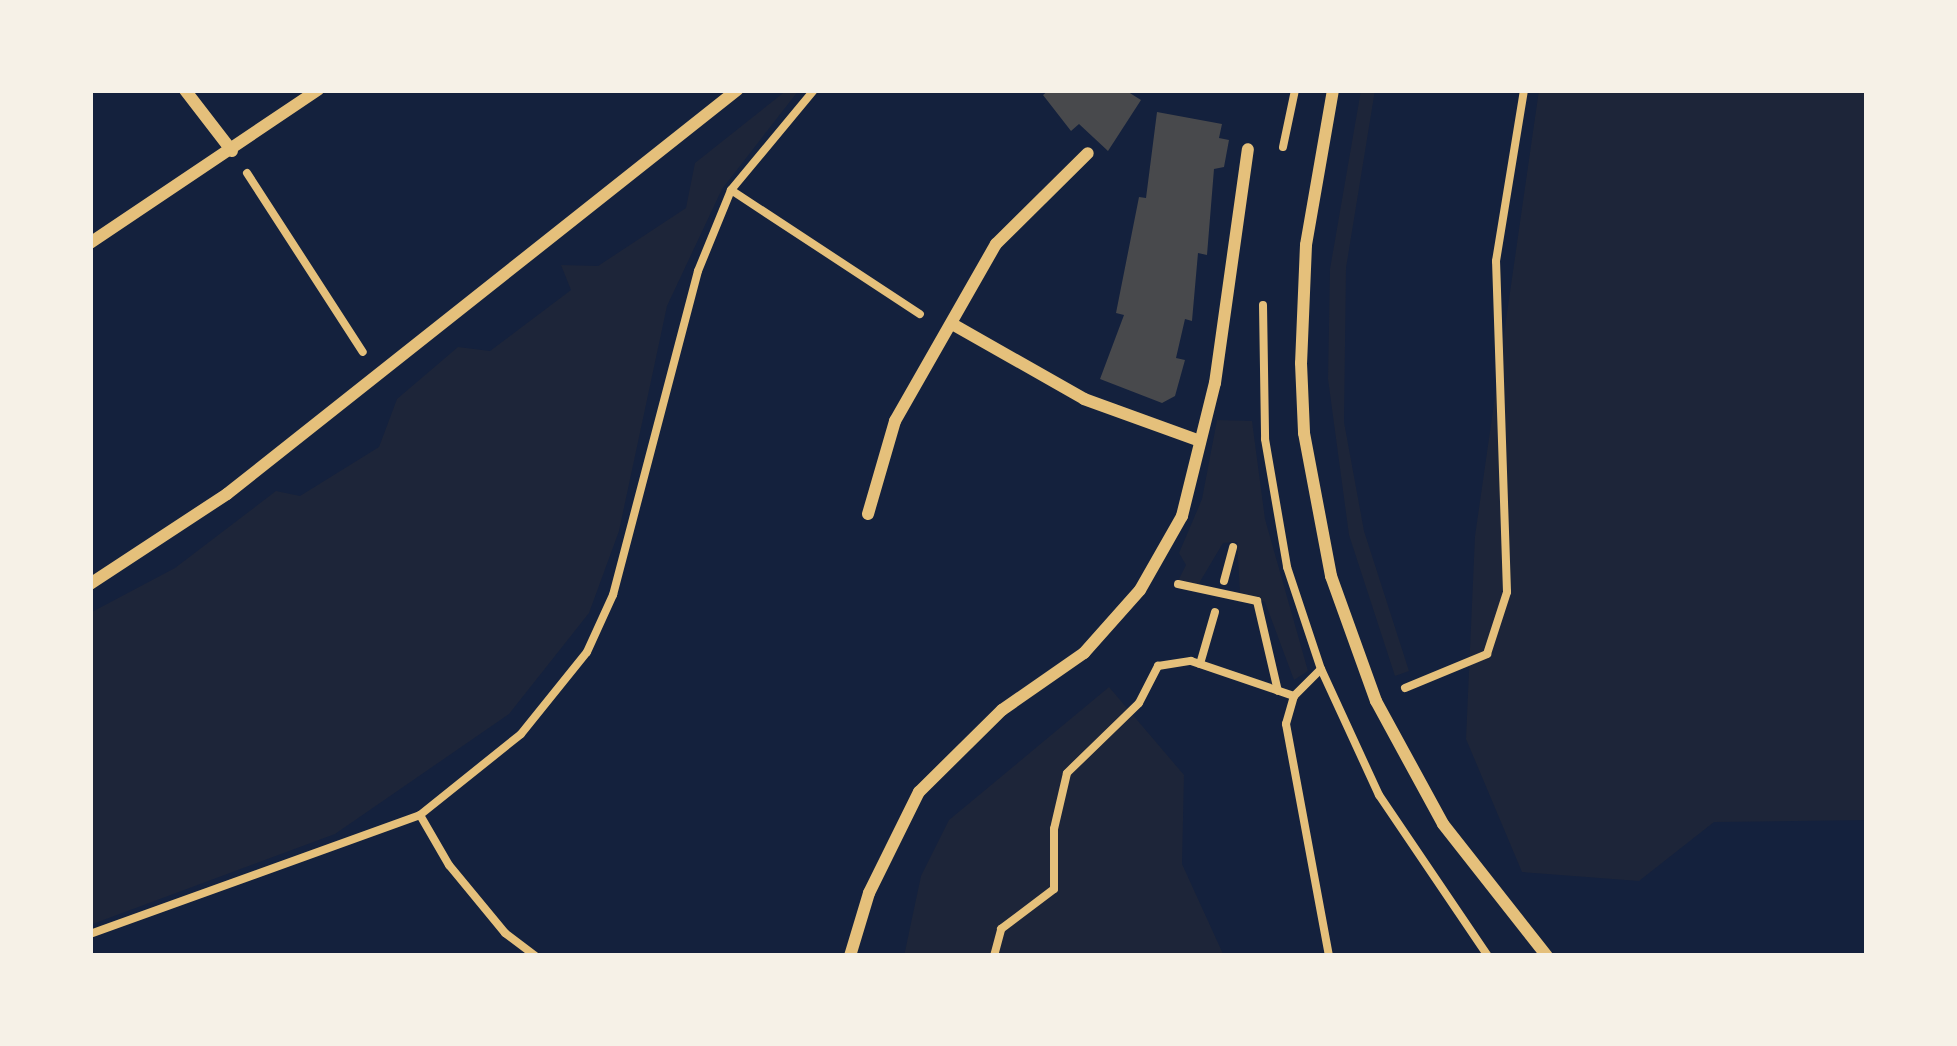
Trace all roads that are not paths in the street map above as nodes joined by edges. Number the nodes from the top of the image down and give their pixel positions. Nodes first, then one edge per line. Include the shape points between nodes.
1 (185, 90) edge
2 (318, 90) edge
3 (737, 90) edge
4 (1333, 90) edge
5 (1249, 149) dead end
6 (232, 151) junction
7 (1088, 153) dead end
8 (90, 243) edge
9 (952, 329) junction
10 (1200, 440) junction
11 (868, 514) dead end
12 (90, 584) edge
13 (850, 956) edge
14 (1547, 956) edge

1 - 6 street
2 - 6 street
3 - 12 street via 226,494
4 - 14 street via 1306,245 1301,363 1304,433 1331,576 1376,701 1443,824
5 - 10 street
6 - 8 street
7 - 9 street via 996,244
9 - 10 street via 1084,399
9 - 11 street via 896,421
10 - 13 street via 1182,516 1147,577 1084,653 1002,710 919,792 869,893

